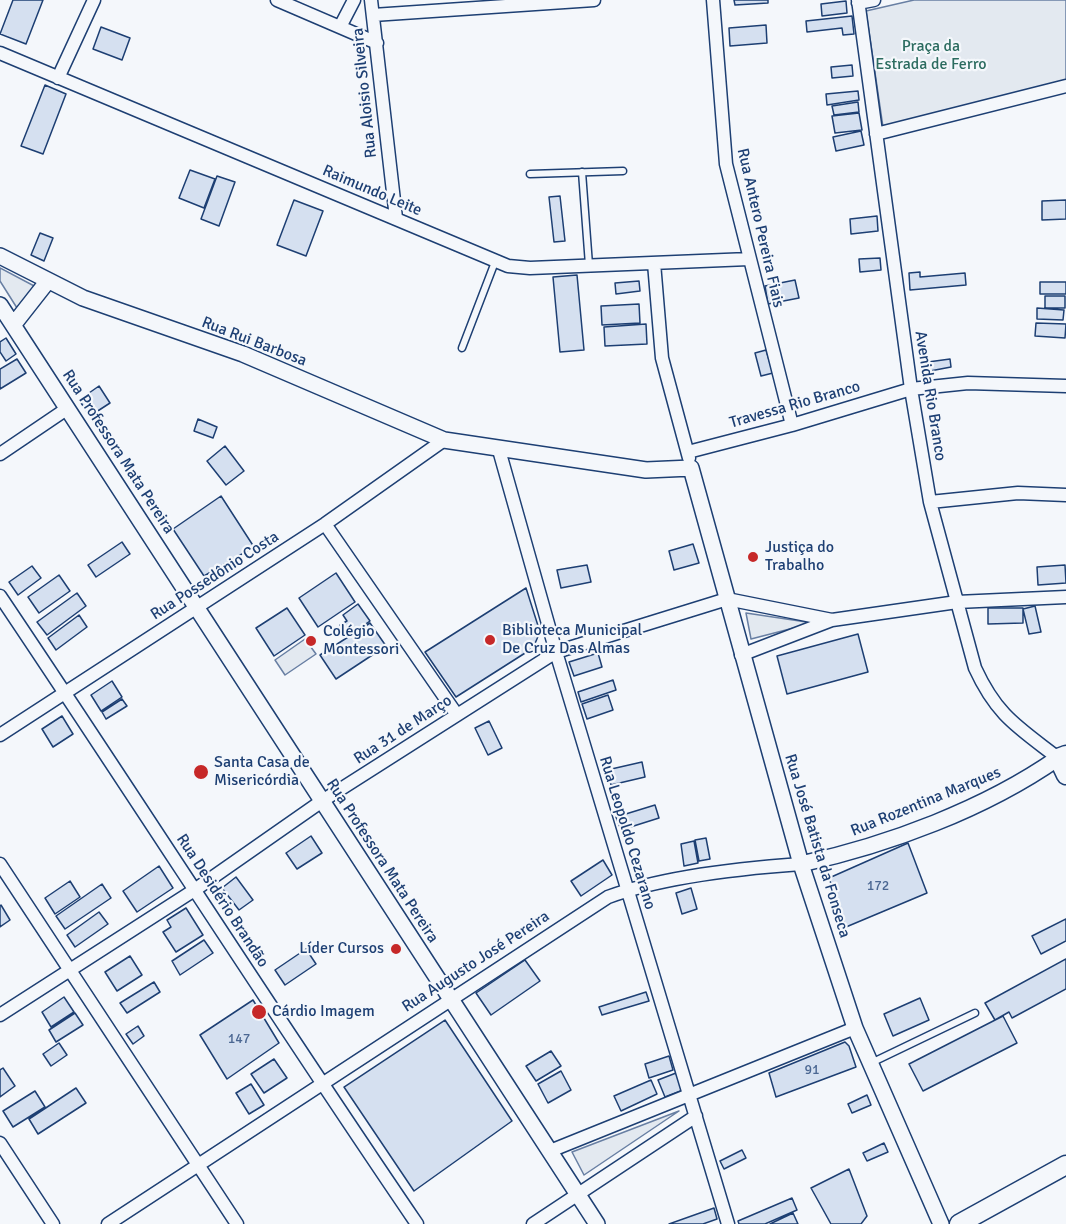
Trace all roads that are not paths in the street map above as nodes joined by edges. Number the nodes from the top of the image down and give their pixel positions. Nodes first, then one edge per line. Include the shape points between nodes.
1 (94, 0) edge
2 (277, 0) edge
3 (354, 0) edge
4 (371, 0) edge
5 (594, 0) edge
6 (713, 0) edge
7 (874, 0) edge
8 (527, 2) edge
9 (858, 2) edge
10 (373, 15) junction
11 (340, 27) junction
12 (377, 43) junction
13 (0, 53) edge
14 (58, 78) junction
15 (1066, 86) edge
16 (876, 134) junction
17 (623, 171) dead end
18 (582, 172) junction
19 (530, 174) dead end
20 (396, 218) junction
21 (0, 256) edge
22 (749, 259) junction
23 (495, 262) junction
24 (654, 263) junction
25 (589, 266) junction
26 (47, 282) junction
27 (0, 305) edge
28 (14, 324) junction
29 (462, 348) dead end
30 (1066, 386) edge
31 (911, 388) junction
32 (68, 408) junction
33 (792, 425) junction
34 (444, 440) junction
35 (499, 450) junction
36 (688, 452) junction
37 (0, 454) edge
38 (691, 468) junction
39 (1066, 495) edge
40 (930, 502) junction
41 (326, 524) junction
42 (0, 596) edge
43 (1066, 597) edge
44 (727, 599) junction
45 (957, 602) junction
46 (197, 607) junction
47 (832, 620) junction
48 (556, 652) junction
49 (741, 655) junction
50 (65, 692) junction
51 (457, 715) junction
52 (0, 735) edge
53 (1062, 757) edge
54 (1066, 775) edge
55 (322, 801) junction
56 (0, 864) edge
57 (801, 864) junction
58 (196, 889) junction
59 (627, 890) junction
60 (70, 971) junction
61 (449, 999) junction
62 (975, 1013) dead end
63 (0, 1015) edge
64 (855, 1028) junction
65 (870, 1063) junction
66 (321, 1084) junction
67 (691, 1096) junction
68 (696, 1116) junction
69 (0, 1143) edge
70 (550, 1151) junction
71 (198, 1165) junction
72 (1066, 1166) edge
73 (577, 1195) junction
74 (53, 1224) edge
75 (108, 1224) edge
76 (237, 1224) edge
77 (417, 1224) edge
78 (533, 1224) edge
79 (597, 1224) edge
80 (729, 1224) edge
81 (941, 1224) edge
82 (959, 1224) edge

1 - 14 street
2 - 11 street
3 - 11 street
4 - 10 street, Rua Aloisio Silveira
5 - 8 street
6 - 22 street, Rua Antero Pereira Fiais via 726,164
7 - 9 street
8 - 10 street
9 - 16 street, Avenida Rio Branco
10 - 12 street, Rua Aloisio Silveira
11 - 12 street
12 - 20 street, Rua Aloisio Silveira
13 - 14 street, Raimundo Leite
14 - 20 street, Raimundo Leite
15 - 16 street
16 - 31 street, Avenida Rio Branco
17 - 18 lane
18 - 19 lane
18 - 25 lane
20 - 23 street, Raimundo Leite
21 - 26 street, Rua Rui Barbosa
22 - 24 street, Raimundo Leite
22 - 33 street, Rua Antero Pereira Fiais
23 - 25 street, Raimundo Leite via 530,268
23 - 29 lane
24 - 25 street, Raimundo Leite
24 - 36 street via 662,358
26 - 28 street
26 - 34 street, Rua Rui Barbosa via 243,354
27 - 28 street, Rua Professora Mata Pereira
28 - 32 street, Rua Professora Mata Pereira
30 - 31 street, Travessa Rio Branco via 968,383
31 - 33 street, Travessa Rio Branco
31 - 40 street, Avenida Rio Branco
32 - 37 street
32 - 46 street, Rua Professora Mata Pereira
33 - 36 street, Travessa Rio Branco
34 - 35 street, Rua Rui Barbosa
34 - 41 street, Rua Possedônio Costa
35 - 38 street, Rua Rui Barbosa via 646,470
35 - 48 street, Rua Leopoldo Cezarano
36 - 38 street
38 - 44 street, Rua José Batista da Fonseca
39 - 40 street via 1010,494
40 - 45 street, Avenida Rio Branco
41 - 46 street, Rua Possedônio Costa
41 - 51 street
42 - 50 street, Rua Desidério Brandão
43 - 45 street
44 - 47 street
44 - 48 street, Rua 31 de Março
44 - 49 street, Rua José Batista da Fonseca
45 - 47 street
45 - 53 street, Avenida Rio Branco via 975,668 996,708
46 - 50 street, Rua Possedônio Costa
46 - 55 street, Rua Professora Mata Pereira
47 - 49 street
48 - 51 street, Rua 31 de Março
48 - 59 street, Rua Leopoldo Cezarano
49 - 57 street, Rua José Batista da Fonseca
50 - 52 street, Rua Possedônio Costa
50 - 58 street, Rua Desidério Brandão
51 - 55 street, Rua 31 de Março
53 - 54 main road
53 - 57 street, Rua Rozentina Marques via 1008,789 920,828 838,856
55 - 58 street, Rua 31 de Março
55 - 61 street, Rua Professora Mata Pereira
56 - 60 street
57 - 59 street, Rua Augusto José Pereira
57 - 64 street, Rua José Batista da Fonseca
58 - 60 street, Rua 31 de Março
58 - 66 street, Rua Desidério Brandão
59 - 61 street, Rua Augusto José Pereira via 593,906
59 - 67 street, Rua Leopoldo Cezarano
60 - 63 street, Rua 31 de Março
60 - 71 street
61 - 66 street, Rua Augusto José Pereira
61 - 70 street, Rua Professora Mata Pereira
62 - 65 lane
64 - 65 street, Rua José Batista da Fonseca
64 - 67 street
65 - 81 street, Rua José Batista da Fonseca
66 - 71 street, Rua Augusto José Pereira
66 - 77 street, Rua Desidério Brandão
67 - 68 street, Rua Leopoldo Cezarano
67 - 70 street
68 - 73 street
68 - 80 street, Rua Leopoldo Cezarano
69 - 74 street
70 - 73 street, Rua Professora Mata Pereira
71 - 75 street, Rua Augusto José Pereira
71 - 76 street
72 - 82 main road
73 - 78 street
73 - 79 street, Rua Professora Mata Pereira

